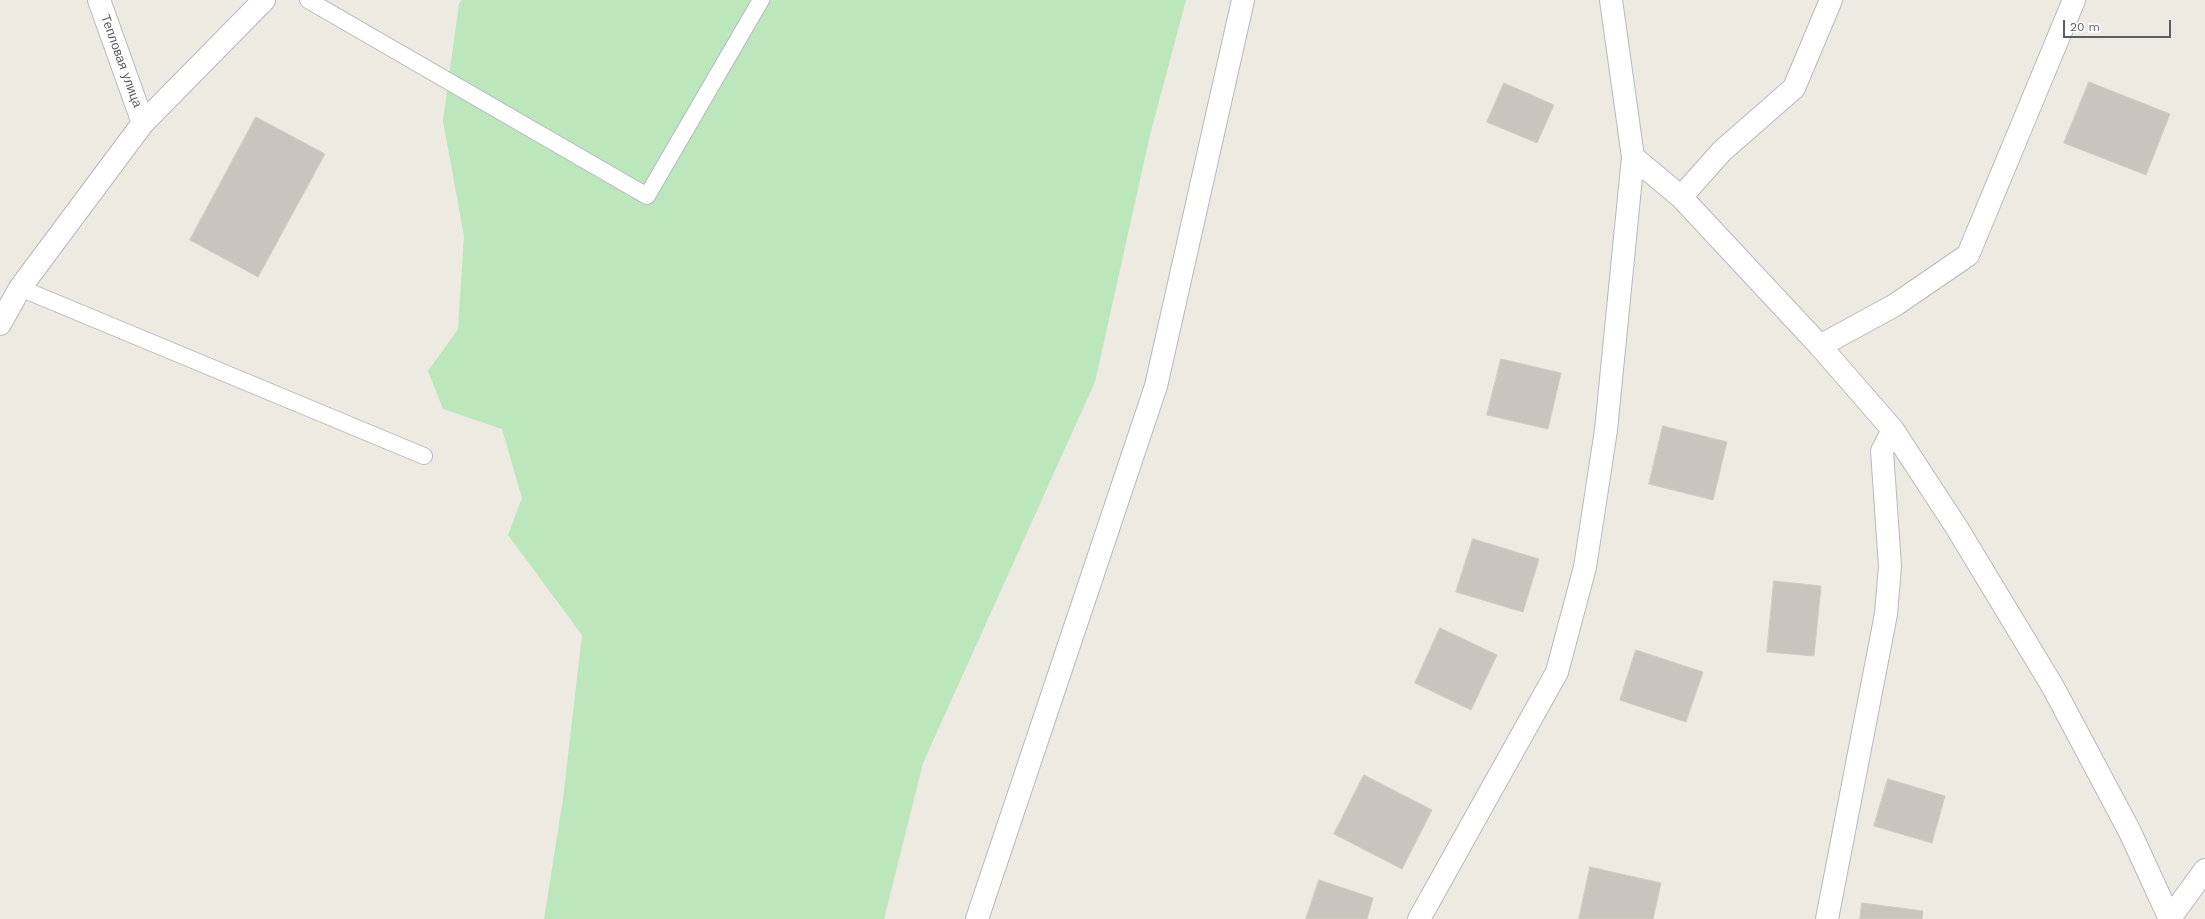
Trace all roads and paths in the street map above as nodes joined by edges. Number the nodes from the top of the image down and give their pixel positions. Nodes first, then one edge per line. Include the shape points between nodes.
1 (99, 0) edge
2 (264, 0) edge
3 (308, 0) edge
4 (761, 0) edge
5 (1243, 0) edge
6 (1611, 0) edge
7 (1831, 0) edge
8 (2074, 0) edge
9 (143, 123) junction
10 (1633, 157) junction
11 (1681, 197) junction
12 (20, 288) junction
13 (0, 324) edge
14 (1820, 346) junction
15 (1893, 430) junction
16 (424, 456) dead end
17 (2205, 870) edge
18 (977, 919) edge
19 (1419, 919) edge
20 (1826, 919) edge
21 (2170, 919) edge

1 - 9 street, Тепловая улица
2 - 9 street
3 - 4 lane via 647,196
5 - 18 street via 1156,386
6 - 10 street
7 - 11 street via 1794,88 1722,151
8 - 14 street via 1968,255 1895,305
9 - 12 street
10 - 11 street
10 - 19 street via 1604,437 1585,567 1557,672
11 - 14 street
12 - 13 street
12 - 16 lane
14 - 15 street
15 - 20 street via 1882,451 1890,566 1886,614
15 - 21 street via 1957,528 2053,687 2130,832
17 - 21 street

